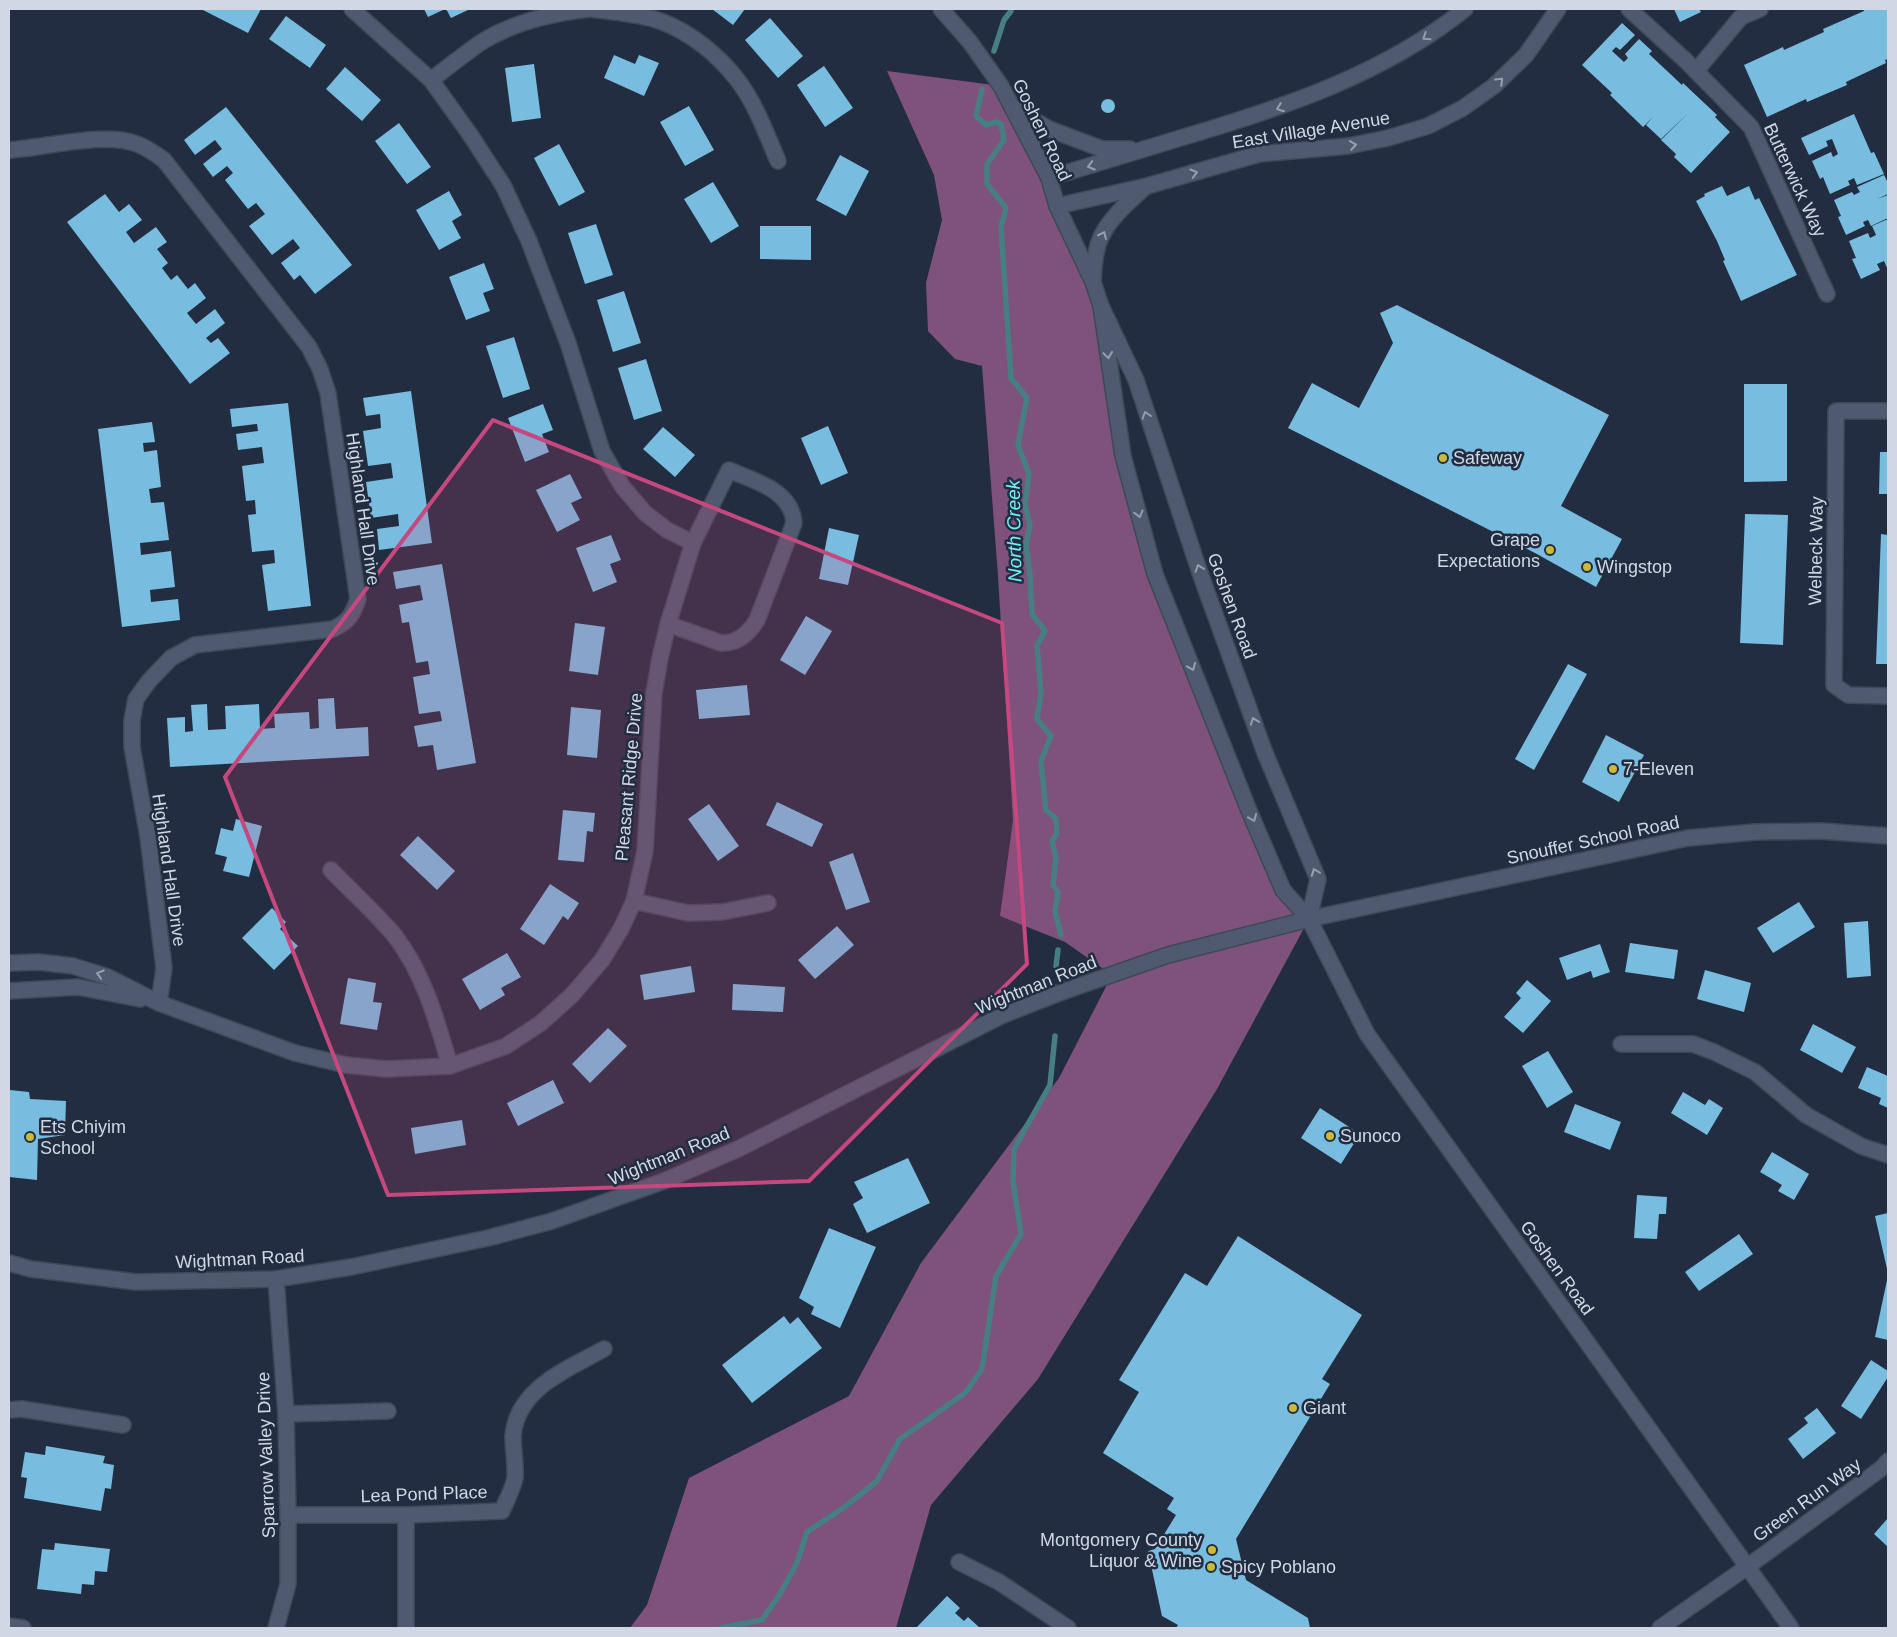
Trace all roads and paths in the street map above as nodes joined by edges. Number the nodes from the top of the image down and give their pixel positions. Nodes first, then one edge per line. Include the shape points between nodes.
1 (352, 9) edge
2 (591, 9) edge
3 (941, 9) edge
4 (1465, 9) edge
5 (1558, 9) edge
6 (1629, 9) edge
7 (1760, 9) edge
8 (1696, 71) junction
9 (430, 80) junction
10 (1012, 107) junction
11 (1146, 149) junction
12 (9, 150) edge
13 (778, 160) dead end
14 (1049, 178) junction
15 (1147, 186) junction
16 (1057, 206) junction
17 (1093, 282) junction
18 (1826, 294) dead end
19 (1101, 306) junction
20 (1888, 411) edge
21 (693, 543) junction
22 (668, 624) junction
23 (1888, 696) edge
24 (1888, 836) edge
25 (331, 870) dead end
26 (634, 901) junction
27 (768, 903) dead end
28 (1309, 919) junction
29 (9, 963) edge
30 (9, 992) edge
31 (159, 1003) junction
32 (1621, 1044) dead end
33 (450, 1066) junction
34 (1888, 1155) edge
35 (9, 1263) edge
36 (276, 1279) junction
37 (604, 1349) dead end
38 (9, 1410) edge
39 (388, 1411) dead end
40 (286, 1414) junction
41 (124, 1425) dead end
42 (1888, 1461) edge
43 (288, 1515) junction
44 (406, 1515) junction
45 (959, 1562) dead end
46 (1747, 1567) junction
47 (9, 1626) edge
48 (1060, 1626) edge
49 (23, 1628) edge
50 (276, 1628) edge
51 (406, 1628) edge
52 (1660, 1628) edge
53 (1791, 1628) edge

1 - 9 street
2 - 9 street via 556,13 518,24 482,42
2 - 13 street via 659,20 685,32 712,53 736,79 757,112
3 - 10 street, Goshen Road via 970,42
4 -> 11 street, East Village Avenue via 1417,43 1320,92 1267,112
15 -> 5 street, East Village Avenue via 1260,154 1348,146 1428,126 1463,108 1494,86 1526,55
6 - 8 street, Butterwick Way
7 - 8 street via 1741,17
8 - 18 street, Butterwick Way via 1751,127
9 - 21 street via 503,185 529,240 568,343 602,451 622,486 645,513 667,530
10 - 11 street via 1049,129 1102,149
10 - 14 street, Goshen Road
11 -> 14 street, East Village Avenue
12 - 31 street, Highland Hall Drive via 74,141 125,140 164,160 309,348 328,393 358,599 352,616 333,629 195,645 171,658 136,699 132,748 148,837 164,968
14 - 16 street, Goshen Road
15 - 16 street, East Village Avenue
17 -> 15 street via 1096,251 1107,226 1121,208
16 - 17 street, Goshen Road
17 - 19 street, Goshen Road
19 -> 28 street, Goshen Road via 1123,456 1155,574 1283,890
28 -> 19 street, Goshen Road via 1318,879 1265,753 1200,573 1136,380
20 - 23 street, Welbeck Way via 1836,411 1834,685 1848,696
21 - 22 street, Pleasant Ridge Drive
21 - 22 street, Pleasant Ridge Drive via 729,470 771,488 788,503 793,513 794,523 751,630 729,643
22 - 26 street, Pleasant Ridge Drive via 654,693 645,851
24 - 28 street, Snouffer School Road via 1812,831 1688,838
25 - 33 street via 395,936 412,963 435,1011
26 - 27 street via 688,913 722,912
26 - 33 street, Pleasant Ridge Drive via 602,960 572,995 541,1023 506,1046
28 - 36 street, Wightman Road via 1168,955 1011,1012 738,1148 664,1181 561,1218 351,1267
28 - 46 street, Goshen Road via 1367,1034
31 -> 29 street, Pleasant Ridge Drive via 108,977 74,966
30 - 31 street, Pleasant Ridge Drive via 78,987
31 - 33 street, Pleasant Ridge Drive via 295,1053 346,1065 386,1069
32 - 34 street via 1693,1044 1714,1052 1755,1072 1806,1115 1861,1146
35 - 36 street, Wightman Road via 31,1269 136,1282
36 - 40 street, Sparrow Valley Drive
37 - 44 street, Lea Pond Place via 550,1378 530,1395 513,1434 515,1479 502,1510
38 - 41 street via 22,1409
39 - 40 street
40 - 43 street, Sparrow Valley Drive
42 - 46 street, Green Run Way
43 - 44 street, Lea Pond Place
43 - 50 street, Sparrow Valley Drive via 288,1584
44 - 51 street
45 - 48 street via 999,1582
46 - 52 street, Green Run Way
46 - 53 street, Goshen Road
47 - 49 street

